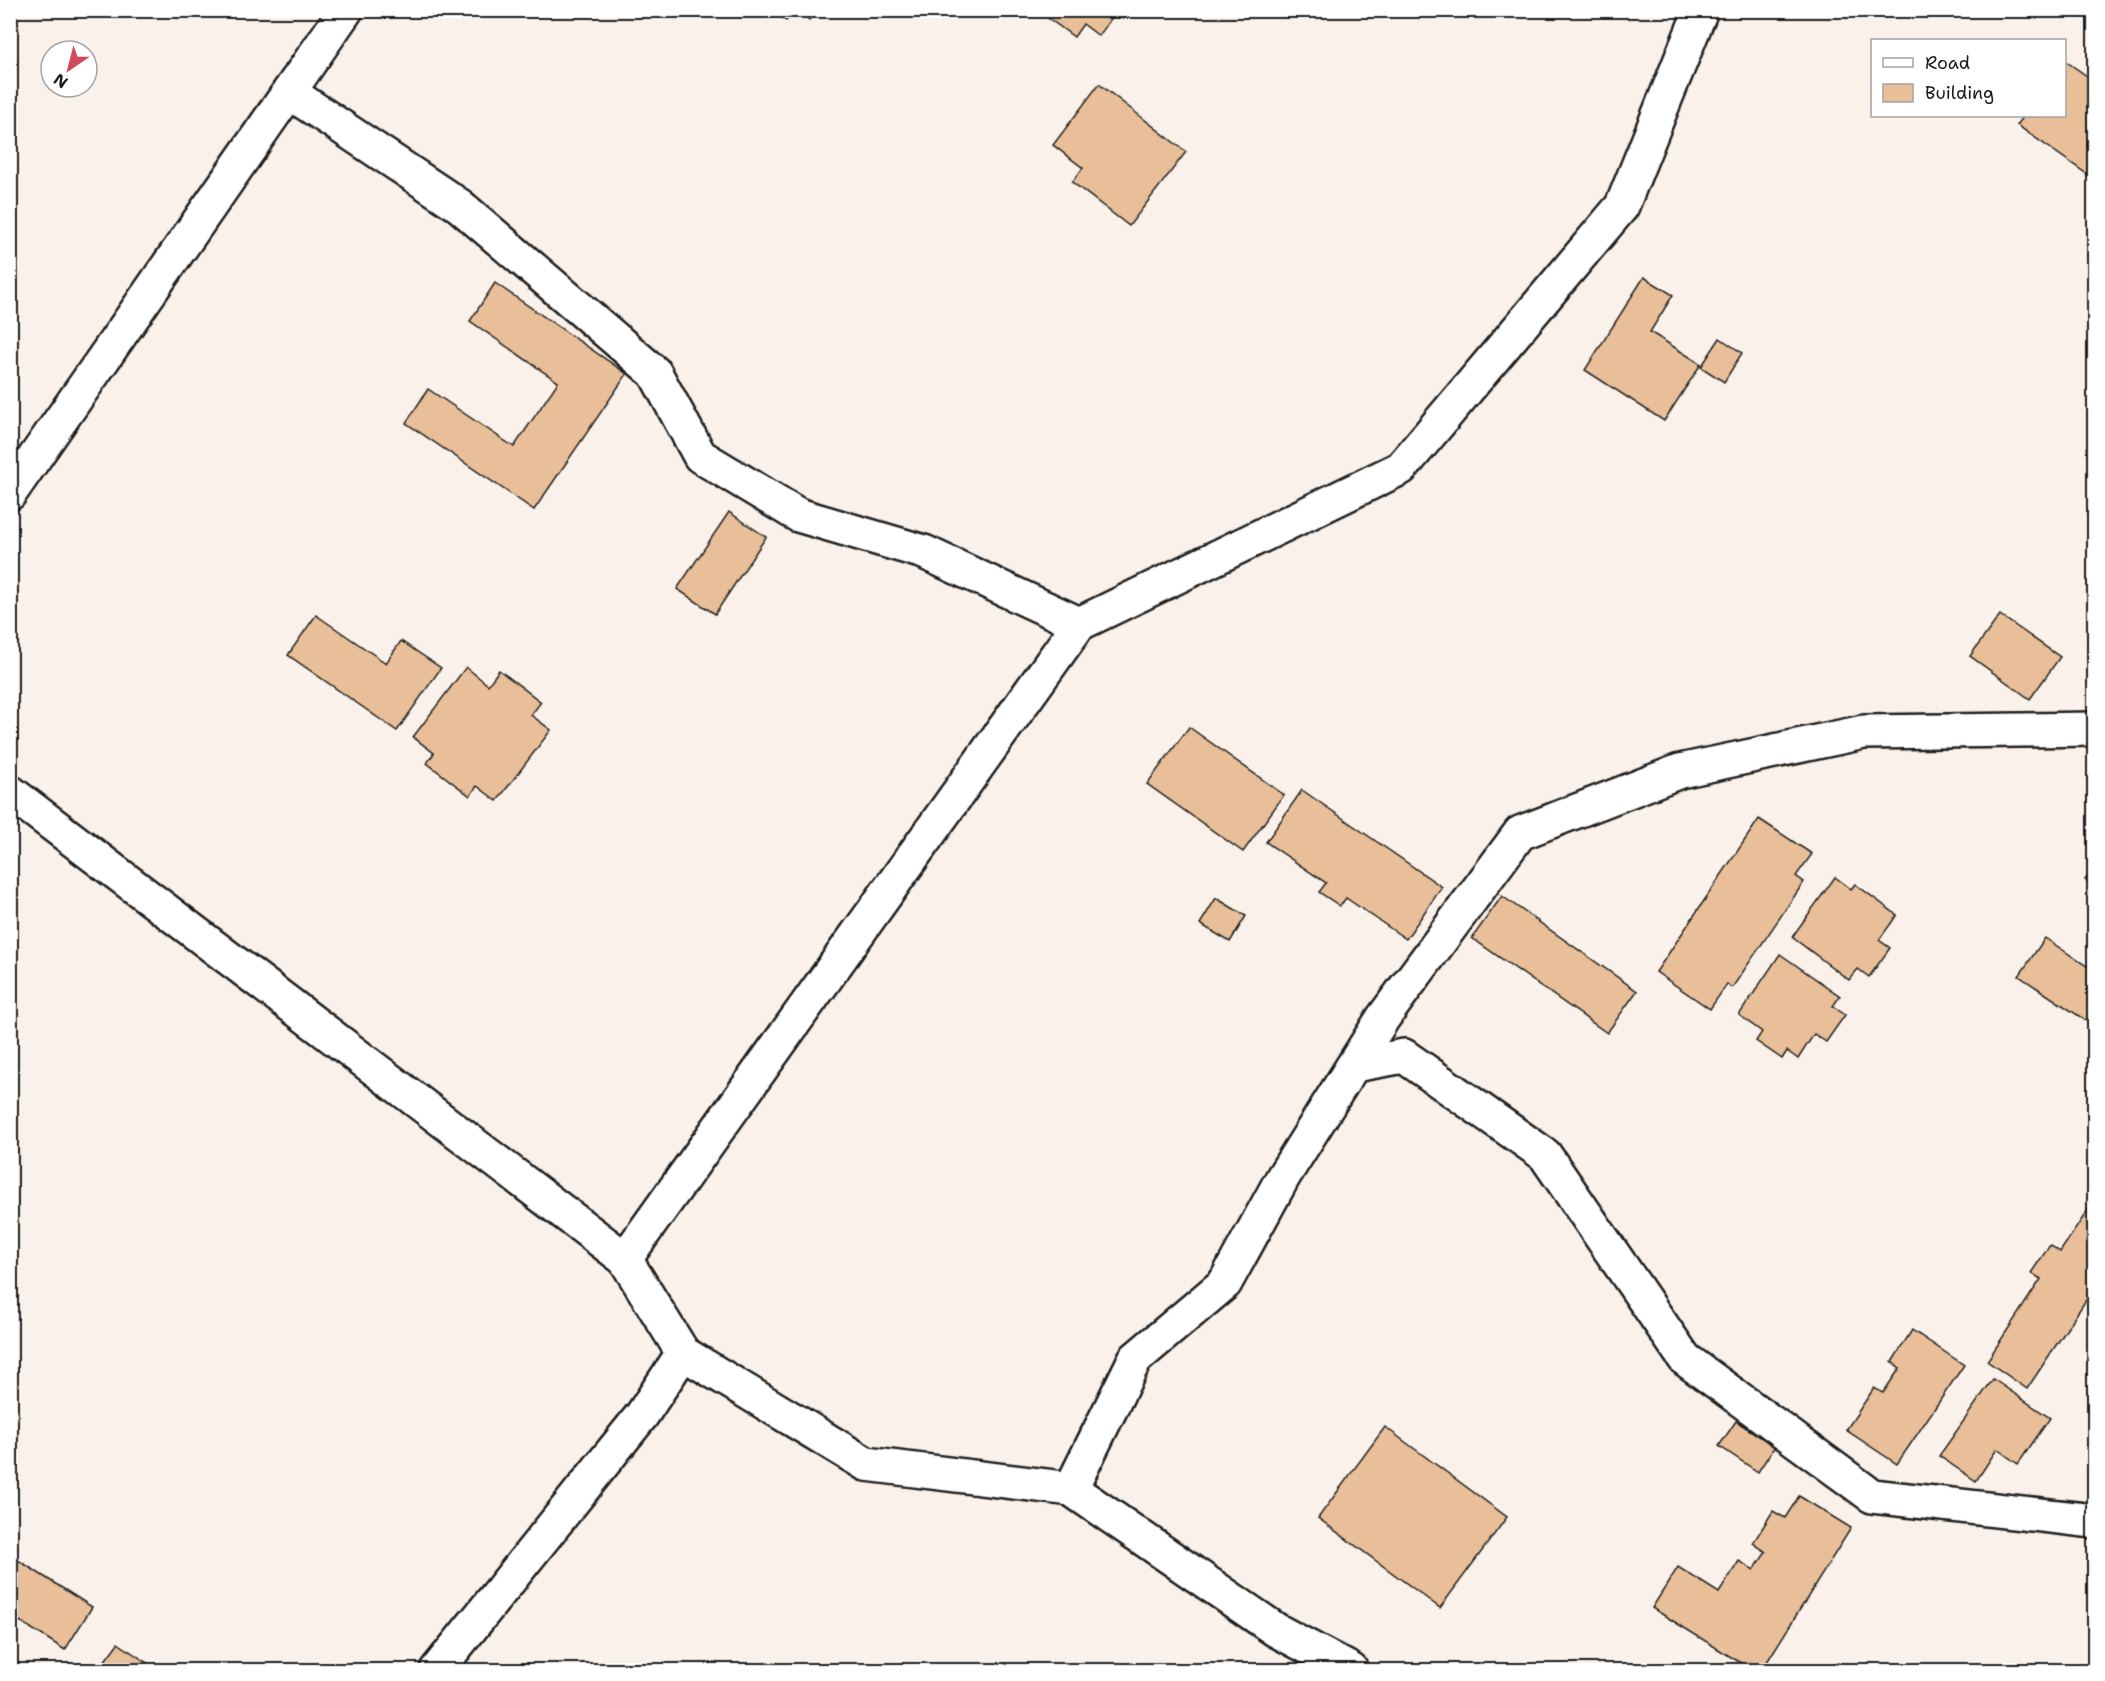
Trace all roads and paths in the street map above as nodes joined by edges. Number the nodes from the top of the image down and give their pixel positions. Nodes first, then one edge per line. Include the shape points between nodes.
1 (346, 10) edge
2 (1701, 10) edge
3 (288, 92) junction
4 (10, 493) edge
5 (1079, 624) junction
6 (2094, 729) edge
7 (10, 792) edge
8 (1354, 1065) junction
9 (625, 1259) junction
10 (683, 1353) junction
11 (1071, 1489) junction
12 (2094, 1521) edge
13 (437, 1671) edge
14 (1351, 1671) edge

1 - 3 street
2 - 5 street via 1622,206 1401,468
3 - 4 street
3 - 5 street via 460,206 655,373 700,456 798,515 924,552
5 - 9 street
6 - 8 street via 1864,732 1680,771 1520,833 1383,1018
7 - 9 street
8 - 11 street via 1283,1177 1225,1283 1135,1359
8 - 12 street via 1404,1056 1545,1155 1685,1359 1872,1496
9 - 10 street
10 - 11 street via 866,1464
10 - 13 street via 642,1415
11 - 14 street via 1276,1630

